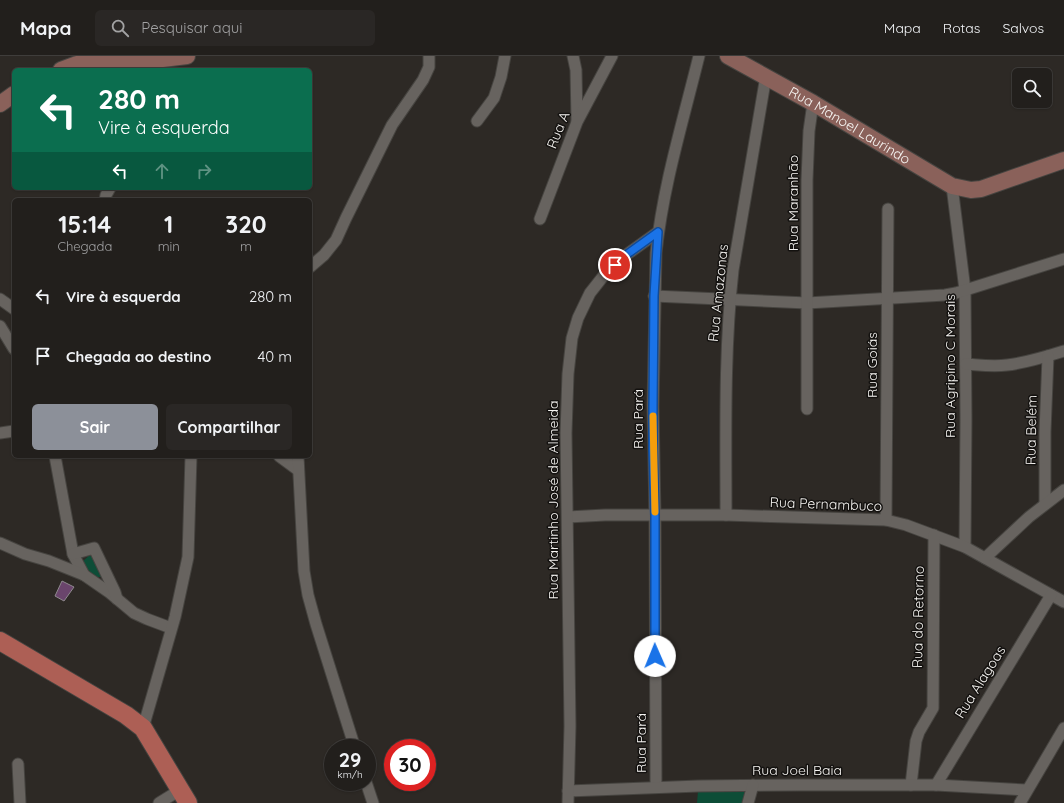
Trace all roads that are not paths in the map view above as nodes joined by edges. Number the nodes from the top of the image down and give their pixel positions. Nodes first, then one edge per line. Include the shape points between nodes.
1 (187, 56) edge
2 (429, 56) edge
3 (505, 56) edge
4 (573, 56) edge
5 (612, 56) edge
6 (700, 56) edge
7 (728, 56) edge
8 (66, 68) edge
9 (766, 76) junction
10 (12, 95) edge
11 (813, 103) junction
12 (0, 104) edge
13 (477, 121) dead end
14 (577, 122) junction
15 (1064, 160) edge
16 (952, 186) junction
17 (888, 209) dead end
18 (540, 219) dead end
19 (658, 232) junction
20 (1064, 259) edge
21 (312, 265) edge
22 (965, 290) junction
23 (654, 296) junction
24 (730, 298) junction
25 (888, 298) junction
26 (0, 299) edge
27 (807, 303) junction
28 (12, 308) edge
29 (0, 326) edge
30 (12, 345) edge
31 (1063, 354) edge
32 (1048, 356) junction
33 (966, 364) junction
34 (807, 409) dead end
35 (12, 431) edge
36 (0, 433) edge
37 (55, 458) edge
38 (191, 458) edge
39 (282, 458) edge
40 (298, 458) edge
41 (298, 470) junction
42 (1064, 490) edge
43 (1045, 504) junction
44 (726, 515) junction
45 (655, 516) junction
46 (568, 517) junction
47 (886, 520) junction
48 (934, 535) junction
49 (0, 543) edge
50 (965, 547) junction
51 (73, 554) junction
52 (985, 558) junction
53 (84, 575) junction
54 (1051, 595) junction
55 (117, 600) junction
56 (1064, 602) edge
57 (171, 628) junction
58 (0, 641) edge
59 (143, 728) junction
60 (1064, 728) edge
61 (352, 739) edge
62 (18, 764) dead end
63 (753, 785) junction
64 (910, 785) junction
65 (936, 785) junction
66 (656, 787) junction
67 (568, 790) junction
68 (1027, 790) junction
69 (369, 791) edge
70 (184, 797) edge
71 (20, 803) edge
72 (159, 803) edge
73 (373, 803) edge
74 (568, 803) edge
75 (748, 803) edge
76 (1020, 803) edge

1 - 8 street via 154,60 100,60
2 - 21 street via 429,67 423,80 392,125 336,240
3 - 13 street via 502,77 494,98
4 - 14 street via 576,70
5 - 14 street, Rua A
6 - 19 street, Rua Pará via 671,164
7 - 9 street, Rua Manoel Laurindo
9 - 11 street, Rua Manoel Laurindo
9 - 24 street, Rua Amazonas
10 - 12 street
11 - 16 street, Rua Manoel Laurindo
11 - 27 street, Rua Maranhão via 807,173
14 - 18 street, Rua A
15 - 16 street, Rua Manoel Laurindo via 990,186 972,190
16 - 22 street, Rua Agripino C Morais
17 - 25 street, Rua Goiás
19 - 23 street, Rua Pará
19 - 46 street, Rua Martinho José de Almeida via 605,274 590,293 578,318 572,338 568,374
20 - 22 street
22 - 25 street via 945,295
22 - 33 street, Rua Agripino C Morais
23 - 24 street
23 - 45 street, Rua Pará
24 - 27 street
24 - 44 street, Rua Amazonas
25 - 27 street
25 - 47 street, Rua Goiás
26 - 28 street
27 - 34 street, Rua Maranhão
29 - 30 street
31 - 32 street
32 - 33 street via 1005,365
32 - 43 street, Rua Belém
33 - 50 street, Rua Agripino C Morais
35 - 36 street
37 - 51 street
38 - 57 street via 188,557
39 - 41 street
40 - 41 street
41 - 61 street via 304,571 308,595
42 - 43 street
43 - 52 street
44 - 45 street, Rua Pernambuco
44 - 47 street, Rua Pernambuco
45 - 46 street, Rua Pernambuco
45 - 66 street, Rua Pará
46 - 67 street, Rua Martinho José de Almeida
47 - 48 street, Rua Pernambuco
48 - 50 street, Rua Pernambuco
48 - 64 street, Rua do Retorno via 932,711 916,741
49 - 53 street
50 - 52 street, Rua Pernambuco
51 - 53 street
51 - 55 street via 94,548
52 - 54 street, Rua Pernambuco
53 - 55 street
54 - 56 street, Rua Pernambuco
54 - 65 street, Rua Alagoas
55 - 57 street via 146,619
57 - 59 street
58 - 59 main road via 126,715
59 - 70 main road
60 - 68 street
62 - 71 street
63 - 64 street, Rua Joel Baia
63 - 66 street, Rua Joel Baia
63 - 75 street
64 - 65 street, Rua Joel Baia
65 - 68 street, Rua Joel Baia
66 - 67 street, Rua Joel Baia
67 - 74 street, Rua Martinho José de Almeida
68 - 76 street
69 - 73 street
70 - 72 street

